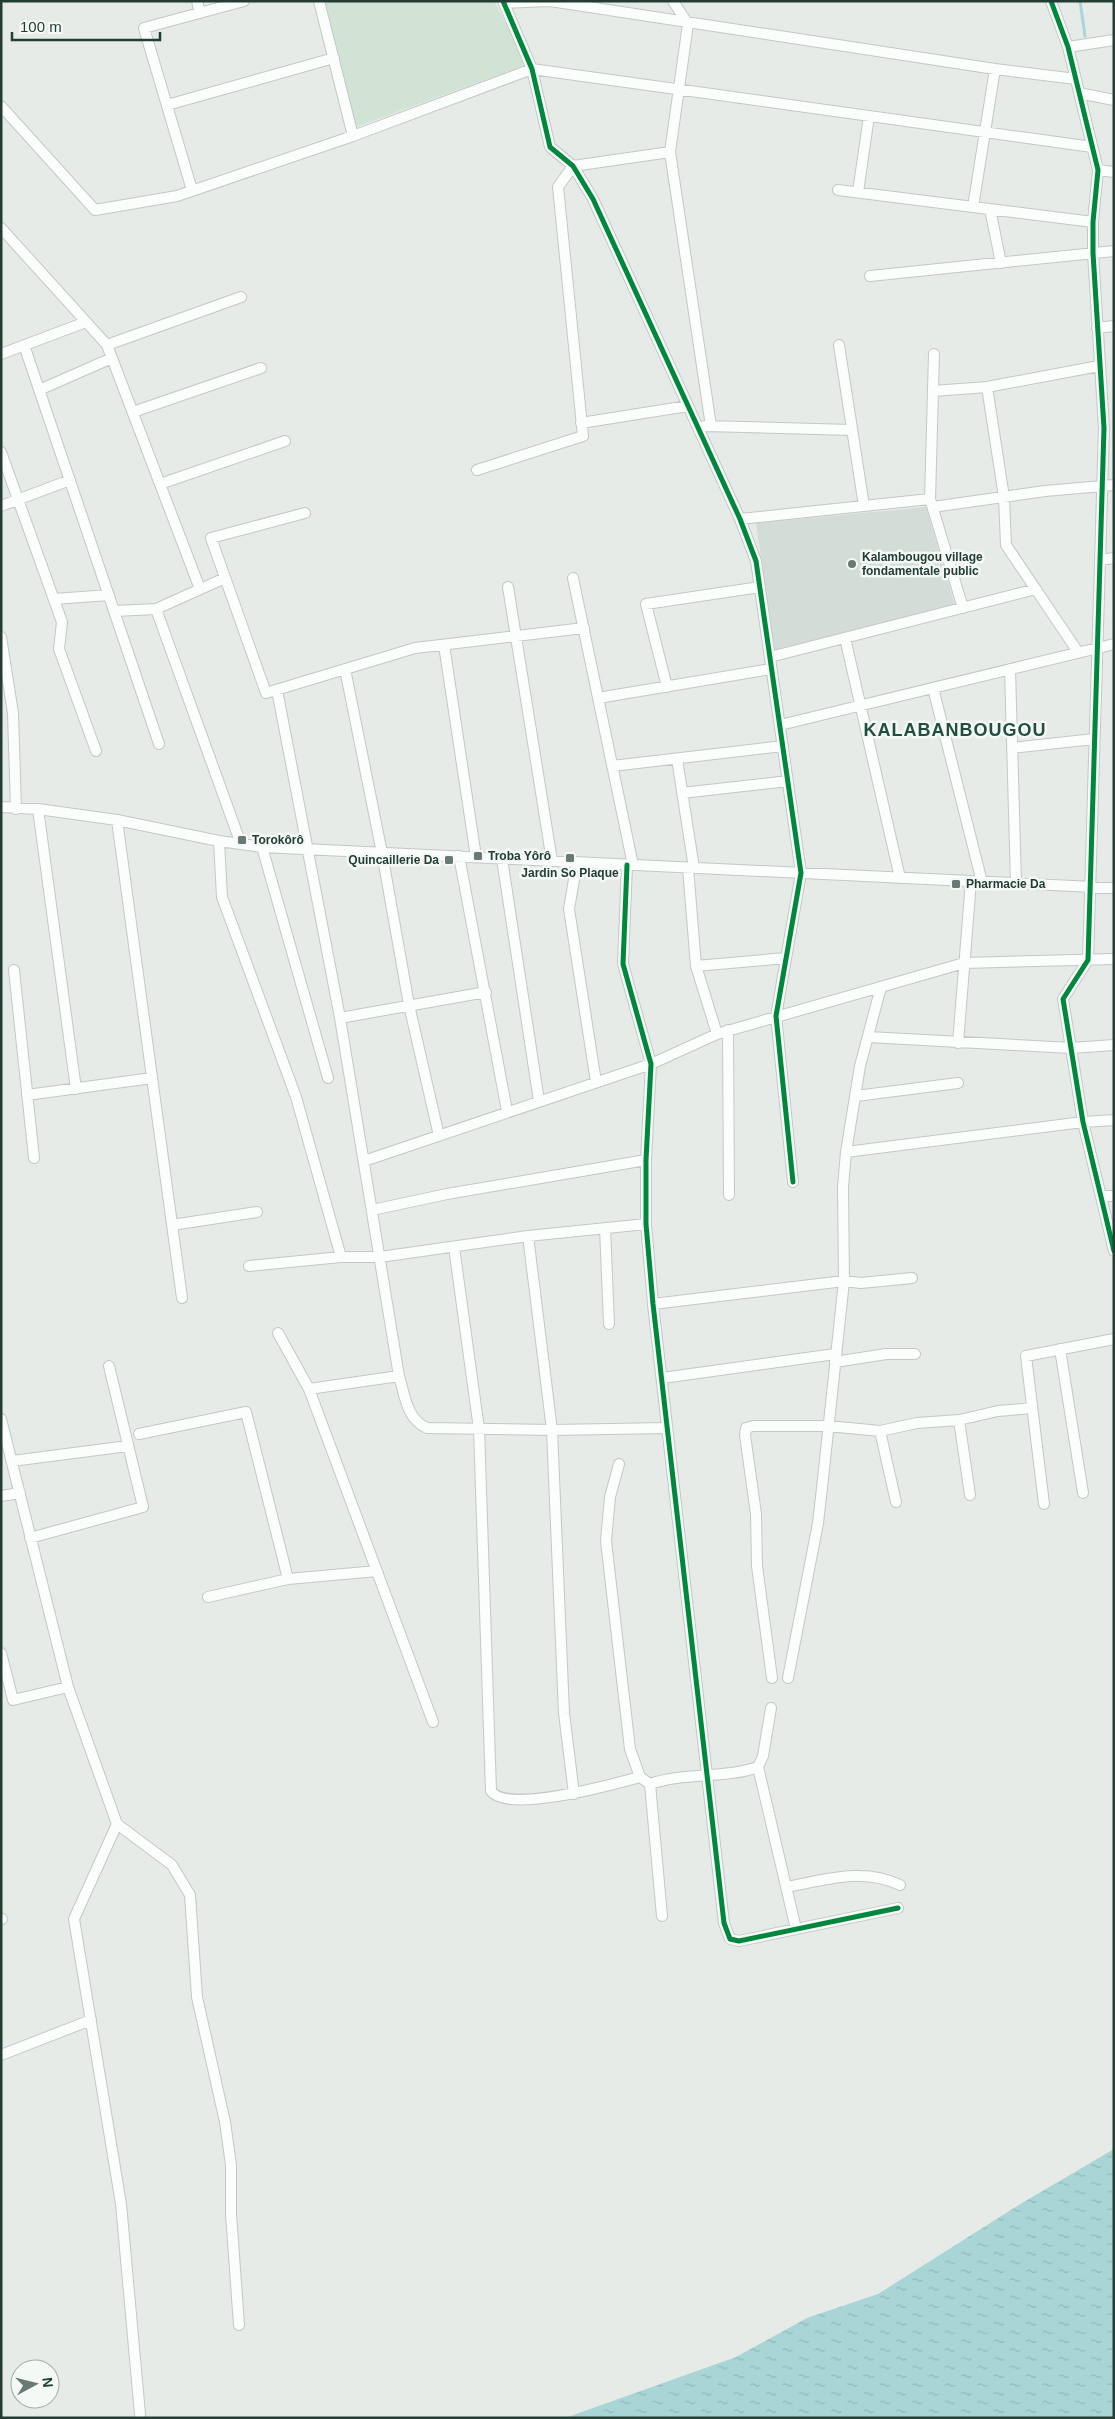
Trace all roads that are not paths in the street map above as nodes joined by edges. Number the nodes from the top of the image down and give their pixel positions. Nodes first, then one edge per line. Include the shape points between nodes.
1 (197, 1) edge
2 (244, 1) edge
3 (319, 1) edge
4 (673, 1) edge
5 (1051, 1) edge
6 (504, 2) edge
7 (200, 13) junction
8 (688, 24) junction
9 (1114, 40) edge
10 (1068, 47) junction
11 (334, 58) junction
12 (532, 69) junction
13 (995, 69) junction
14 (1076, 79) junction
15 (678, 90) junction
16 (1079, 92) junction
17 (1114, 100) edge
18 (167, 105) junction
19 (1, 106) edge
20 (870, 116) junction
21 (985, 132) junction
22 (353, 136) junction
23 (1092, 147) junction
24 (670, 152) junction
25 (573, 166) junction
26 (1098, 170) junction
27 (1114, 172) edge
28 (192, 190) junction
29 (838, 190) dead end
30 (858, 192) junction
31 (973, 207) junction
32 (990, 209) junction
33 (1093, 222) junction
34 (1, 228) edge
35 (1114, 251) edge
36 (1092, 253) junction
37 (1001, 263) junction
38 (870, 276) dead end
39 (241, 297) dead end
40 (86, 322) junction
41 (1114, 326) edge
42 (1097, 328) junction
43 (839, 344) dead end
44 (24, 345) junction
45 (107, 345) junction
46 (1, 354) edge
47 (934, 354) dead end
48 (112, 358) junction
49 (1099, 366) junction
50 (261, 368) dead end
51 (987, 387) junction
52 (39, 390) junction
53 (933, 391) junction
54 (688, 406) junction
55 (133, 412) junction
56 (581, 423) junction
57 (697, 426) junction
58 (711, 426) junction
59 (852, 430) junction
60 (285, 441) dead end
61 (1, 452) edge
62 (477, 470) dead end
63 (70, 480) junction
64 (160, 484) junction
65 (1114, 485) edge
66 (1102, 486) junction
67 (1004, 497) junction
68 (18, 499) junction
69 (932, 503) junction
70 (1, 506) edge
71 (864, 506) junction
72 (305, 513) dead end
73 (740, 519) junction
74 (1114, 558) edge
75 (1100, 560) junction
76 (225, 578) junction
77 (573, 578) dead end
78 (760, 586) junction
79 (508, 587) dead end
80 (200, 589) junction
81 (1036, 589) junction
82 (109, 595) junction
83 (54, 600) junction
84 (963, 608) junction
85 (156, 609) junction
86 (114, 611) junction
87 (584, 628) junction
88 (516, 636) junction
89 (845, 638) junction
90 (2, 644) edge
91 (1114, 644) edge
92 (444, 645) junction
93 (1097, 648) junction
94 (1078, 652) junction
95 (770, 657) junction
96 (346, 669) junction
97 (771, 669) junction
98 (1010, 669) junction
99 (667, 687) junction
100 (933, 688) junction
101 (277, 690) junction
102 (598, 698) junction
103 (860, 706) junction
104 (780, 725) junction
105 (1094, 739) junction
106 (159, 744) dead end
107 (783, 746) junction
108 (1012, 748) junction
109 (96, 751) dead end
110 (676, 759) junction
111 (612, 766) junction
112 (788, 781) junction
113 (682, 792) junction
114 (1, 807) edge
115 (16, 809) junction
116 (38, 809) junction
117 (117, 820) junction
118 (219, 841) junction
119 (241, 844) junction
120 (262, 847) junction
121 (308, 849) junction
122 (382, 853) junction
123 (459, 856) junction
124 (476, 857) junction
125 (502, 858) junction
126 (552, 861) junction
127 (577, 862) junction
128 (630, 865) junction
129 (691, 868) junction
130 (801, 873) junction
131 (900, 878) junction
132 (970, 881) junction
133 (982, 882) junction
134 (1016, 884) junction
135 (1090, 887) junction
136 (1114, 888) edge
137 (786, 958) junction
138 (1114, 959) edge
139 (1088, 960) junction
140 (964, 963) junction
141 (696, 966) junction
142 (14, 970) dead end
143 (881, 987) junction
144 (486, 992) junction
145 (409, 1005) junction
146 (776, 1016) junction
147 (340, 1018) junction
148 (728, 1030) junction
149 (717, 1034) junction
150 (868, 1037) junction
151 (958, 1043) junction
152 (1114, 1045) edge
153 (1071, 1048) junction
154 (651, 1064) junction
155 (152, 1078) junction
156 (328, 1078) dead end
157 (596, 1082) junction
158 (958, 1082) dead end
159 (76, 1089) junction
160 (27, 1095) junction
161 (856, 1096) junction
162 (539, 1101) junction
163 (508, 1111) junction
164 (1114, 1120) edge
165 (1083, 1122) junction
166 (439, 1136) junction
167 (846, 1152) junction
168 (34, 1158) dead end
169 (646, 1160) junction
170 (364, 1161) junction
171 (793, 1182) dead end
172 (729, 1195) dead end
173 (1101, 1196) junction
174 (1114, 1196) edge
175 (372, 1210) junction
176 (257, 1212) dead end
177 (646, 1224) junction
178 (172, 1225) junction
179 (606, 1228) junction
180 (528, 1236) junction
181 (454, 1247) junction
182 (1114, 1251) edge
183 (341, 1257) junction
184 (380, 1257) junction
185 (249, 1266) dead end
186 (912, 1278) dead end
187 (844, 1281) junction
188 (182, 1298) dead end
189 (653, 1304) junction
190 (609, 1324) dead end
191 (278, 1333) dead end
192 (1114, 1339) edge
193 (1060, 1349) junction
194 (915, 1354) dead end
195 (835, 1358) junction
196 (110, 1366) dead end
197 (399, 1376) junction
198 (662, 1378) junction
199 (309, 1389) junction
200 (1032, 1408) junction
201 (1, 1419) edge
202 (960, 1420) junction
203 (828, 1426) junction
204 (666, 1428) junction
205 (479, 1429) junction
206 (552, 1430) junction
207 (880, 1431) junction
208 (139, 1434) dead end
209 (128, 1446) junction
210 (12, 1461) junction
211 (619, 1464) dead end
212 (20, 1493) junction
213 (1083, 1493) dead end
214 (970, 1495) dead end
215 (1, 1496) edge
216 (896, 1502) dead end
217 (1044, 1504) dead end
218 (30, 1538) junction
219 (377, 1571) junction
220 (288, 1579) junction
221 (208, 1597) dead end
222 (1, 1653) edge
223 (772, 1678) dead end
224 (788, 1678) dead end
225 (68, 1687) junction
226 (771, 1708) dead end
227 (434, 1722) dead end
228 (758, 1767) junction
229 (709, 1774) junction
230 (640, 1777) junction
231 (650, 1784) junction
232 (574, 1794) junction
233 (117, 1824) junction
234 (900, 1885) dead end
235 (787, 1888) junction
236 (898, 1908) dead end
237 (662, 1916) dead end
238 (796, 1929) junction
239 (91, 2020) junction
240 (1, 2055) edge
241 (239, 2325) dead end
242 (140, 2414) dead end

1 - 7 street
2 - 7 street
3 - 11 street
4 - 8 street
5 - 10 street
6 - 8 street via 550,1
6 - 12 street
7 - 18 street via 144,28
8 - 13 street
8 - 15 street
9 - 10 street
10 - 14 street
11 - 18 street
11 - 22 street
12 - 15 street
12 - 22 street
12 - 25 street via 550,147
13 - 14 street
13 - 21 street
14 - 16 street
15 - 20 street
15 - 24 street
16 - 17 street
16 - 23 street
18 - 28 street
19 - 28 street via 94,210 177,196
20 - 21 street
20 - 30 street
21 - 23 street
21 - 31 street
22 - 28 street
23 - 26 street
24 - 25 street
24 - 58 street
25 - 54 street via 593,199
25 - 56 street via 558,187
26 - 27 street
26 - 33 street
29 - 30 street
30 - 31 street
31 - 32 street
32 - 33 street
32 - 37 street
33 - 36 street
34 - 40 street
35 - 36 street
36 - 37 street
36 - 42 street
37 - 38 street
39 - 45 street
40 - 44 street
40 - 45 street
41 - 42 street
42 - 49 street
43 - 59 street
44 - 46 street
44 - 52 street
45 - 48 street
47 - 53 street
48 - 52 street
48 - 55 street
49 - 51 street
49 - 66 street via 1104,428
50 - 55 street
51 - 53 street
51 - 67 street
52 - 63 street
53 - 69 street
54 - 56 street
54 - 57 street
55 - 64 street
56 - 62 street via 583,436
57 - 58 street
57 - 73 street
58 - 59 street
59 - 71 street
60 - 64 street
61 - 68 street
63 - 68 street
63 - 82 street
64 - 80 street
65 - 66 street
66 - 67 street
66 - 75 street
67 - 69 street
67 - 81 street via 1006,546
68 - 70 street
68 - 83 street
69 - 71 street
69 - 84 street
71 - 73 street
72 - 76 street via 211,538
73 - 78 street via 756,561
74 - 75 street
75 - 93 street
76 - 80 street
76 - 101 street via 266,693
77 - 87 street
78 - 95 street
78 - 99 street via 646,604
79 - 88 street
80 - 85 street
81 - 84 street
81 - 94 street
82 - 83 street
82 - 86 street
83 - 109 street via 62,622 59,649
84 - 89 street
85 - 86 street
85 - 119 street
86 - 106 street
87 - 88 street
87 - 102 street
88 - 92 street
88 - 126 street
89 - 95 street
89 - 103 street
90 - 115 street via 13,713
91 - 93 street
92 - 96 street via 415,648
92 - 124 street
93 - 94 street
93 - 105 street
94 - 98 street
95 - 97 street
96 - 101 street
96 - 122 street
97 - 99 street
97 - 104 street
98 - 100 street
98 - 108 street
99 - 102 street
100 - 103 street
100 - 133 street
101 - 121 street
102 - 111 street
103 - 104 street
103 - 131 street
104 - 107 street
105 - 108 street
105 - 135 street
107 - 110 street
107 - 112 street
108 - 134 street
110 - 111 street
110 - 113 street
111 - 128 street
112 - 113 street
112 - 130 street
113 - 129 street
114 - 115 street
115 - 116 street
116 - 117 street
116 - 159 street
117 - 118 street
117 - 155 street
118 - 119 street
118 - 183 street via 222,897 296,1097
119 - 120 street
120 - 121 street
120 - 156 street
121 - 122 street
121 - 147 street
122 - 123 street
122 - 145 street
123 - 124 street
123 - 144 street
124 - 125 street
125 - 126 street
125 - 162 street
126 - 127 street
127 - 128 street
127 - 157 street via 569,909
128 - 129 street
128 - 154 street via 623,964
129 - 130 street
129 - 141 street
130 - 131 street
130 - 137 street
131 - 132 street
132 - 133 street
132 - 140 street
133 - 134 street
134 - 135 street
135 - 136 street
135 - 139 street
137 - 141 street
137 - 146 street
138 - 139 street
139 - 140 street
139 - 153 street via 1063,999
140 - 143 street
140 - 151 street
141 - 149 street
142 - 160 street
143 - 146 street
143 - 150 street
144 - 145 street
144 - 163 street
145 - 147 street
145 - 166 street
146 - 148 street
146 - 171 street
147 - 170 street
148 - 149 street
148 - 172 street
149 - 154 street
150 - 151 street
150 - 161 street
151 - 153 street
152 - 153 street
153 - 165 street
154 - 157 street
154 - 169 street
155 - 159 street
155 - 178 street
157 - 162 street
158 - 161 street
159 - 160 street
160 - 168 street
161 - 167 street
162 - 163 street
163 - 166 street
164 - 165 street
165 - 167 street
165 - 173 street
166 - 170 street
167 - 187 street
169 - 175 street
169 - 177 street
170 - 175 street
173 - 174 street
173 - 182 street
175 - 184 street
176 - 178 street
177 - 179 street
177 - 189 street
178 - 188 street
179 - 180 street
179 - 190 street
180 - 181 street
180 - 206 street
181 - 184 street
181 - 205 street
183 - 184 street
183 - 185 street
184 - 197 street
186 - 187 street via 861,1283
187 - 189 street
187 - 195 street
189 - 198 street
191 - 199 street
192 - 193 street
193 - 200 street via 1026,1356
193 - 213 street
194 - 195 street
195 - 198 street
195 - 203 street
196 - 209 street
197 - 199 street
197 - 205 street via 410,1413 417,1424 427,1428
198 - 204 street
199 - 219 street
200 - 202 street via 998,1411
200 - 217 street
201 - 210 street
202 - 207 street via 917,1423
202 - 214 street
203 - 207 street
203 - 223 street via 746,1428 756,1514 757,1566
203 - 224 street via 818,1523
204 - 206 street
204 - 229 street
205 - 206 street
205 - 232 street via 491,1791 500,1798
206 - 232 street via 564,1713
207 - 216 street
208 - 220 street via 246,1412
209 - 210 street
209 - 218 street via 143,1507
210 - 212 street
211 - 230 street via 610,1497 607,1557 630,1748
212 - 215 street
212 - 218 street
218 - 225 street
219 - 220 street
219 - 227 street
220 - 221 street
222 - 225 street via 13,1700
225 - 233 street
226 - 228 street via 763,1756
228 - 229 street via 748,1771
228 - 235 street
229 - 231 street
229 - 238 street via 724,1923 730,1939 748,1940
230 - 231 street
230 - 232 street
231 - 237 street
233 - 239 street via 74,1919
233 - 241 street via 172,1866 190,1894 197,1997 225,2122 231,2165
234 - 235 street via 864,1875
235 - 238 street
236 - 238 street
239 - 240 street
239 - 242 street via 121,2204

